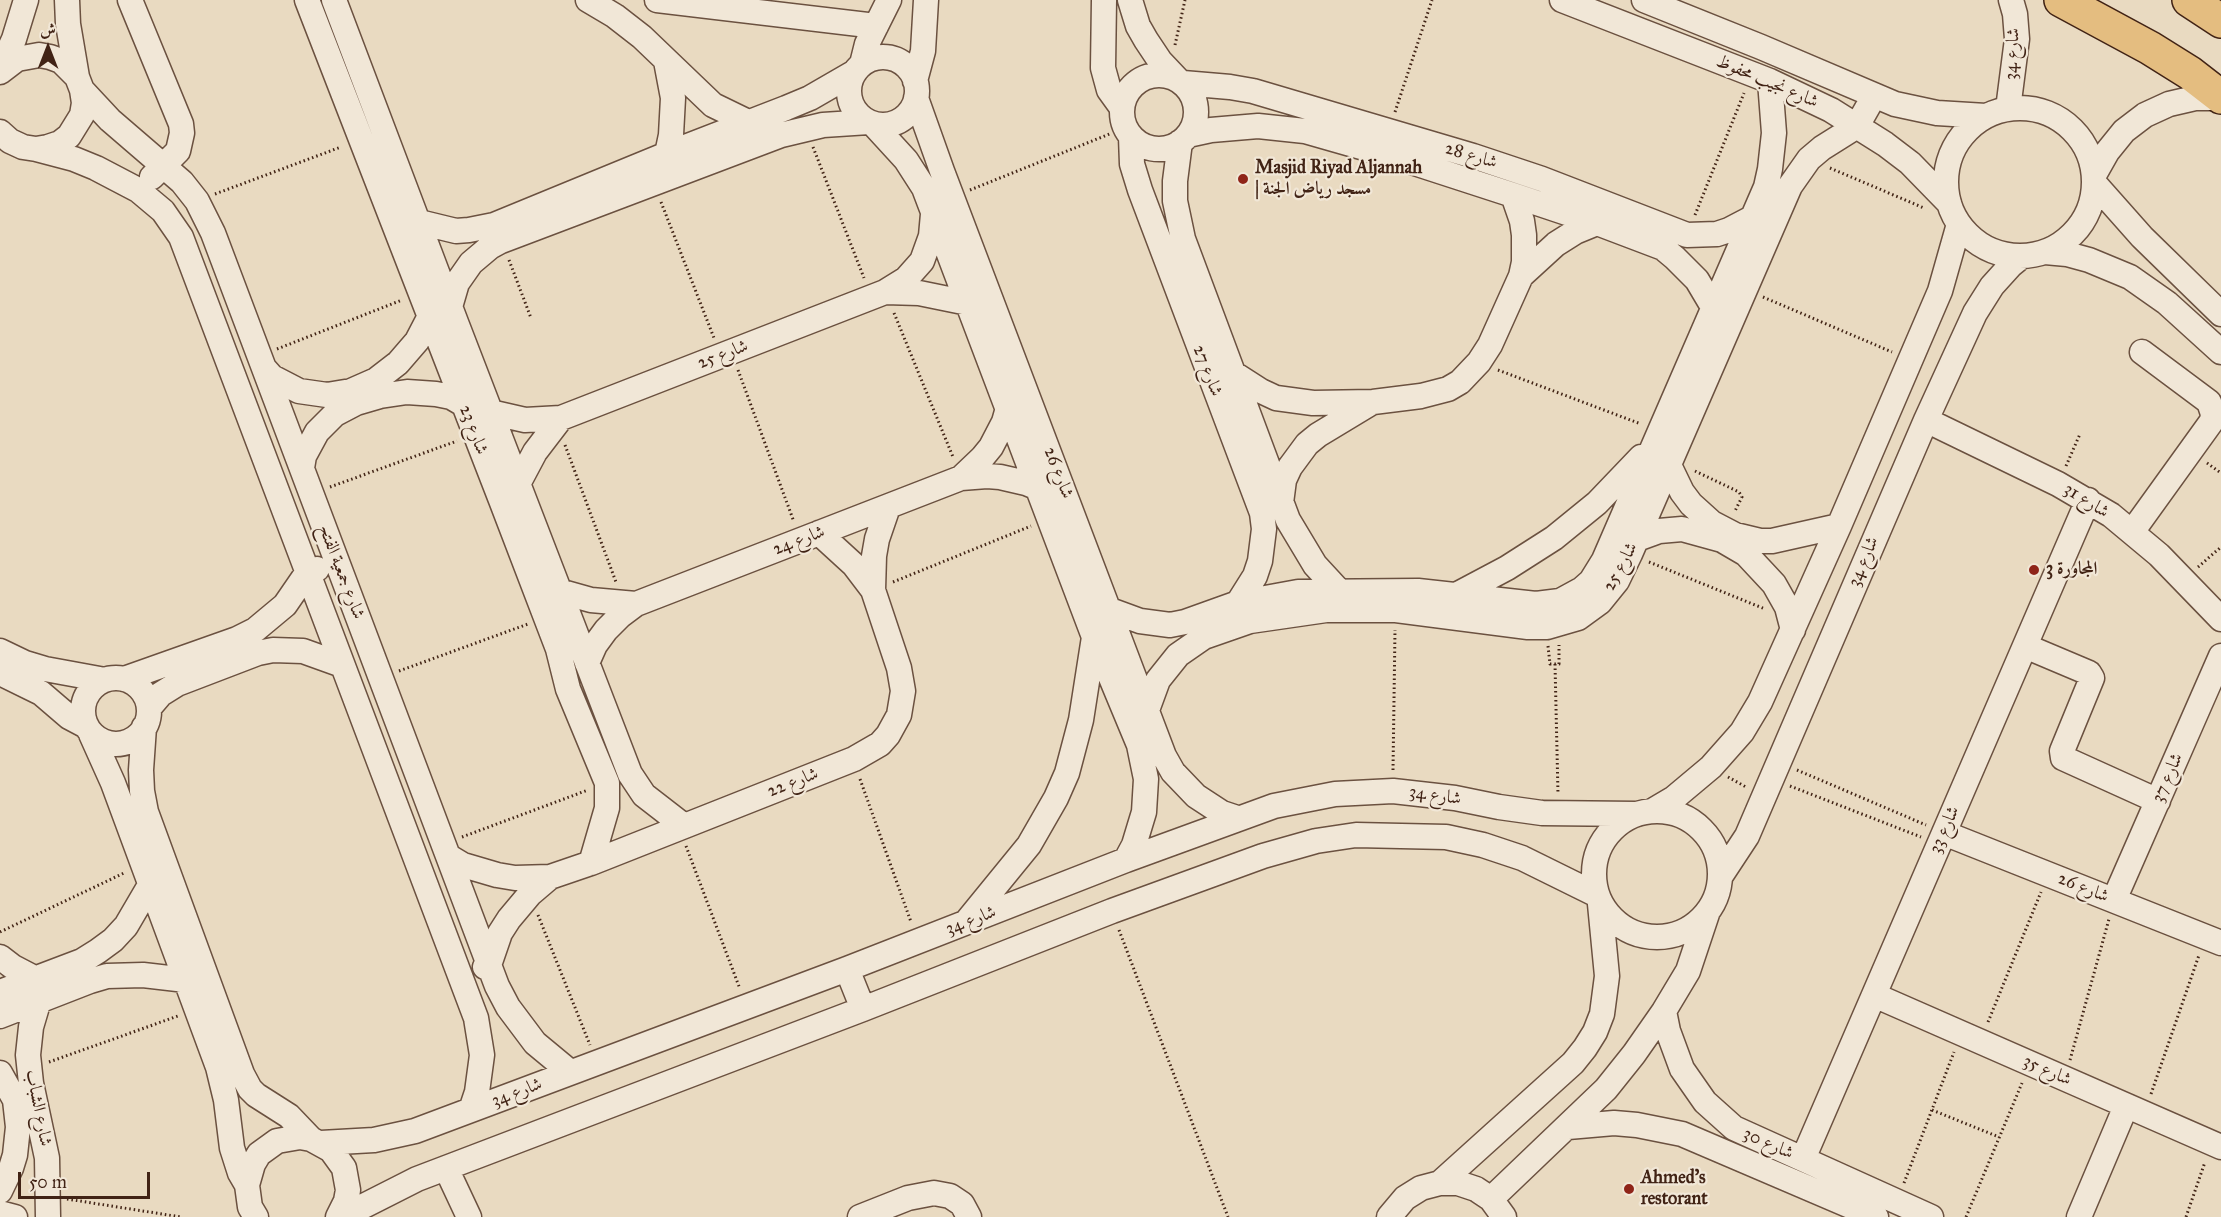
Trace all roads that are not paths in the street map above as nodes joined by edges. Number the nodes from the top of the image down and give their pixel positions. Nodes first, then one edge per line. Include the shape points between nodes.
1 (26, 0) edge
2 (67, 0) edge
3 (130, 0) edge
4 (307, 0) edge
5 (588, 0) edge
6 (657, 0) edge
7 (889, 0) edge
8 (926, 0) edge
9 (1104, 0) edge
10 (1130, 0) edge
11 (1562, 0) edge
12 (1644, 0) edge
13 (2011, 0) edge
14 (2061, 0) edge
15 (2189, 0) edge
16 (343, 6) edge
17 (2221, 21) edge
18 (876, 26) junction
19 (666, 61) junction
20 (858, 68) junction
21 (0, 71) edge
22 (1177, 78) junction
23 (1761, 78) junction
24 (80, 84) junction
25 (916, 89) junction
26 (1874, 96) junction
27 (2221, 97) edge
28 (2008, 109) junction
29 (1986, 116) junction
30 (871, 123) junction
31 (1126, 124) junction
32 (1857, 126) junction
33 (753, 133) junction
34 (1184, 139) junction
35 (1396, 142) junction
36 (13, 144) edge
37 (667, 154) junction
38 (164, 166) junction
39 (2095, 179) junction
40 (138, 190) junction
41 (1513, 195) junction
42 (942, 204) junction
43 (1955, 216) junction
44 (1763, 221) junction
45 (419, 222) junction
46 (1597, 223) junction
47 (507, 233) junction
48 (1653, 233) junction
49 (1183, 239) junction
50 (1161, 249) junction
51 (2034, 254) junction
52 (2170, 266) junction
53 (1521, 276) junction
54 (2149, 289) junction
55 (878, 294) junction
56 (968, 303) junction
57 (1713, 307) junction
58 (440, 311) junction
59 (2221, 314) edge
60 (996, 345) junction
61 (2142, 352) dead end
62 (2221, 352) edge
63 (261, 361) junction
64 (1233, 373) junction
65 (365, 393) junction
66 (1372, 402) junction
67 (463, 404) junction
68 (1008, 408) junction
69 (490, 412) junction
70 (1926, 420) junction
71 (559, 421) junction
72 (1657, 437) junction
73 (1670, 463) junction
74 (302, 468) junction
75 (961, 478) junction
76 (518, 484) junction
77 (1038, 488) junction
78 (2088, 500) junction
79 (888, 507) junction
80 (1272, 509) junction
81 (1839, 526) junction
82 (2132, 532) junction
83 (1724, 536) junction
84 (810, 537) junction
85 (1634, 547) junction
86 (531, 549) junction
87 (337, 562) junction
88 (308, 573) junction
89 (873, 590) junction
90 (559, 591) junction
91 (1339, 591) junction
92 (1458, 594) junction
93 (1238, 603) junction
94 (630, 604) junction
95 (1110, 610) junction
96 (1511, 613) junction
97 (2221, 619) edge
98 (1216, 621) junction
99 (1792, 625) junction
100 (1094, 637) junction
101 (2025, 646) junction
102 (241, 649) junction
103 (0, 651) edge
104 (2221, 656) edge
105 (587, 663) junction
106 (342, 665) junction
107 (0, 673) edge
108 (115, 680) junction
109 (1147, 710) junction
110 (147, 718) junction
111 (88, 730) junction
112 (615, 735) junction
113 (1148, 742) junction
114 (591, 745) junction
115 (2158, 801) junction
116 (1644, 813) junction
117 (1237, 818) junction
118 (681, 827) junction
119 (1942, 839) junction
120 (445, 850) junction
121 (1126, 860) junction
122 (591, 863) junction
123 (146, 875) junction
124 (550, 877) junction
125 (1720, 877) junction
126 (1599, 899) junction
127 (2115, 900) junction
128 (1708, 911) junction
129 (966, 923) junction
130 (2213, 940) edge
131 (0, 957) edge
132 (489, 965) junction
133 (847, 969) junction
134 (460, 977) junction
135 (68, 978) junction
136 (186, 980) junction
137 (37, 989) junction
138 (0, 992) edge
139 (1874, 995) junction
140 (863, 1009) junction
141 (1664, 1011) junction
142 (0, 1016) edge
143 (228, 1063) junction
144 (570, 1072) junction
145 (0, 1073) edge
146 (471, 1110) junction
147 (2135, 1110) junction
148 (1719, 1117) junction
149 (1568, 1126) junction
150 (316, 1141) junction
151 (1704, 1142) junction
152 (2216, 1145) edge
153 (1803, 1159) junction
154 (446, 1168) junction
155 (1440, 1183) junction
156 (0, 1191) edge
157 (248, 1204) edge
158 (49, 1207) edge
159 (1498, 1208) edge
160 (0, 1213) edge
161 (1386, 1215) edge
162 (15, 1217) edge
163 (340, 1217) edge
164 (469, 1217) edge
165 (860, 1217) edge
166 (969, 1217) edge
167 (1876, 1217) edge
168 (1931, 1217) edge
169 (2079, 1217) edge

1 - 21 street
2 - 24 street
3 - 38 street via 181,124 178,151
4 - 58 street, شارع 23 via 420,293
5 - 19 street via 642,37
6 - 18 street
7 - 18 street
8 - 25 street
9 - 31 street, شارع 27 via 1102,68 1108,90
10 - 22 street via 1138,26 1153,51
11 - 23 street, شارع نجيب محفوظ
12 - 26 street, شارع نجيب محفوظ
13 - 28 street, شارع 34 via 2017,39
14 - 27 highway via 2150,48
15 - 17 highway
16 - 45 street, شارع 23
18 - 20 street
19 - 33 street via 713,105
19 - 37 street via 673,98
20 - 25 street via 872,59 893,59 910,71
20 - 30 street via 849,90 850,100 854,110
20 - 33 street
21 - 24 street, شارع جمعية الفتح via 17,59 39,55 61,61
22 - 31 street via 1147,76 1130,88 1124,97
22 - 34 street via 1194,99 1196,108 1196,118
22 - 35 street, شارع 28 via 1252,91
23 - 32 street, شارع نجيب محفوظ
23 - 44 street, شارع 25 via 1774,115
24 - 36 street via 82,115 69,136 60,143
24 - 38 street, شارع جمعية الفتح via 110,120
25 - 30 street via 908,114 892,124
25 - 42 street, شارع 26
26 - 29 street, شارع نجيب محفوظ via 1937,113
26 - 32 street
27 - 39 street via 2169,104 2145,115 2107,152
28 - 29 street
28 - 39 street via 2035,109 2066,124 2087,149
29 - 43 street via 1963,135 1949,160 1946,181
30 - 33 street
30 - 42 street, شارع 26
31 - 34 street via 1149,147 1160,149
31 - 50 street, شارع 27 via 1135,177
32 - 43 street, شارع نجيب محفوظ via 1910,163
32 - 44 street, شارع 25 via 1809,159
33 - 37 street
33 - 47 street via 654,183
34 - 35 street, شارع 28 via 1234,127 1282,128
34 - 49 street, شارع 27 via 1176,162 1175,201
35 - 41 street, شارع 28
35 - 48 street, شارع 28 via 1542,179
36 - 40 street, شارع جمعية الفتح via 74,159
37 - 47 street
38 - 40 street
38 - 63 street, شارع جمعية الفتح via 196,201 213,233
39 - 51 street via 2093,199 2081,226 2071,237
39 - 52 street
40 - 88 street, شارع جمعية الفتح via 163,211 188,252
41 - 46 street, شارع 28
41 - 53 street via 1524,235
42 - 55 street, شارع 25 via 922,261 906,279
42 - 56 street, شارع 26
42 - 60 street, شارع 26
43 - 51 street via 1966,234 1986,249 2010,256
43 - 81 street, شارع 34 via 1940,291
44 - 48 street, شارع 28 via 1717,234
44 - 57 street, شارع 25
44 - 73 street, شارع 25 via 1745,289
45 - 47 street via 456,231 482,228
45 - 58 street, شارع 23
46 - 48 street, شارع 28
46 - 53 street via 1556,244
47 - 58 street via 471,262
48 - 57 street, شارع 28 via 1663,249 1697,280
49 - 50 street
49 - 64 street, شارع 27
50 - 80 street, شارع 27
51 - 54 street via 2067,254 2089,260
51 - 70 street, شارع 34 via 2001,275 1983,299
52 - 54 street
52 - 59 street
53 - 66 street via 1490,345 1460,381 1435,394
54 - 62 street
55 - 56 street, شارع 25 via 919,293
55 - 71 street, شارع 25
56 - 60 street, شارع 26
57 - 72 street, شارع 25
58 - 65 street via 409,352
58 - 67 street, شارع 23
58 - 69 street, شارع 23
60 - 68 street, شارع 26
60 - 95 street, شارع 26
61 - 82 street via 2209,402 2213,414 2212,421
63 - 65 street via 272,377 299,391
63 - 74 street, شارع جمعية الفتح
64 - 66 street via 1261,392 1293,401
64 - 80 street, شارع 27
65 - 67 street via 422,392 451,397
65 - 74 street via 326,422 309,443
66 - 80 street via 1307,444 1290,467
67 - 86 street, شارع 23
68 - 75 street, شارع 24 via 991,447
68 - 77 street, شارع 26
69 - 71 street, شارع 25 via 525,420
69 - 76 street, شارع 23
70 - 78 street, شارع 31
70 - 125 street, شارع 34 via 1747,836
71 - 76 street via 535,452
72 - 92 street via 1618,483 1576,521 1531,554
72 - 96 street, شارع 25 via 1604,560 1591,581 1560,602 1536,604
73 - 83 street via 1690,504
73 - 85 street, شارع 25
74 - 87 street, شارع جمعية الفتح
75 - 77 street, شارع 24 via 1000,477
75 - 79 street, شارع 24
76 - 86 street, شارع 23
77 - 100 street, شارع 26
78 - 82 street, شارع 31
78 - 101 street, شارع 33
79 - 84 street, شارع 24
79 - 89 street, شارع 22 via 874,556
80 - 91 street, شارع 27
80 - 93 street, شارع 27 via 1255,576
81 - 83 street via 1772,541
81 - 99 street, شارع 34
82 - 97 street, شارع 31
83 - 85 street via 1682,529 1659,531
83 - 99 street via 1765,573 1781,595
84 - 89 street, شارع 22 via 854,565
84 - 94 street, شارع 24
85 - 96 street, شارع 25 via 1609,592 1590,611 1547,627
86 - 90 street, شارع 23
86 - 114 street, شارع 23 via 546,618
87 - 88 street
87 - 120 street, شارع جمعية الفتح
88 - 102 street via 285,605
88 - 106 street, شارع جمعية الفتح
89 - 118 street, شارع 22 via 902,679 902,703 888,735 854,759
90 - 94 street, شارع 24 via 591,600
90 - 105 street, شارع 23
91 - 92 street, شارع 25
91 - 93 street, شارع 25 via 1278,594
92 - 96 street, شارع 25
93 - 98 street, شارع 25
94 - 105 street, شارع 24 via 595,645
95 - 98 street, شارع 25 via 1140,621 1170,625
95 - 109 street, شارع 26
96 - 98 street, شارع 25 via 1326,610 1250,621
98 - 109 street, شارع 25 via 1167,667
99 - 116 street, شارع 34 via 1742,732 1711,767 1674,798
100 - 113 street, شارع 26
100 - 129 street via 1082,720 1056,798 1029,846
101 - 115 street via 2089,673 2092,678 2062,751 2063,758
101 - 119 street, شارع 33
102 - 106 street via 303,651
102 - 108 street
102 - 110 street via 161,694
103 - 108 street via 45,669
104 - 115 street, شارع 37
105 - 112 street, شارع 23
106 - 134 street, شارع جمعية الفتح
107 - 111 street via 41,693
108 - 110 street via 141,690
108 - 111 street via 90,690 85,698 82,707
109 - 113 street, شارع 26
110 - 111 street via 138,736 119,744 99,740
110 - 143 street via 141,770 146,812
111 - 123 street via 113,783
112 - 114 street
112 - 118 street, شارع 23 via 636,786
113 - 117 street, شارع 26 via 1184,786 1209,805
113 - 121 street, شارع 26 via 1144,812
114 - 122 street, شارع 23 via 607,783 608,802
115 - 127 street, شارع 37
116 - 117 street, شارع 34 via 1520,811 1393,791 1305,799
116 - 125 street via 1670,813 1701,829 1712,843
116 - 126 street via 1622,822 1600,846 1594,870
117 - 121 street, شارع 34
118 - 122 street, شارع 22
119 - 127 street, شارع 26
119 - 139 street, شارع 33
120 - 124 street, شارع 22 via 463,865 497,875
120 - 132 street, شارع جمعية الفتح
121 - 129 street, شارع 34
122 - 124 street, شارع 22
123 - 135 street via 126,926
123 - 136 street
124 - 132 street, شارع 22 via 518,906 504,926
125 - 128 street via 1717,895
126 - 128 street via 1613,921 1631,932 1652,937 1673,935 1693,926
126 - 140 street via 1522,858 1483,845 1446,837 1356,835 1263,856
126 - 155 street via 1607,976 1606,996 1595,1032 1573,1063
127 - 130 street, شارع 26
128 - 141 street via 1688,971
129 - 133 street, شارع 34
131 - 137 street
132 - 134 street
132 - 144 street, شارع جمعية الفتح via 520,1026
133 - 140 street
133 - 144 street, شارع 34
134 - 146 street, شارع جمعية الفتح via 480,1036 481,1074
135 - 136 street via 125,974
135 - 137 street
136 - 143 street via 197,1009
137 - 138 street
137 - 142 street
137 - 158 street, شارع الشباب via 29,1069 47,1158
139 - 147 street, شارع 35
139 - 153 street, شارع 33
140 - 154 street
141 - 148 street, شارع 30 via 1682,1069 1692,1087
141 - 149 street via 1606,1089
143 - 150 street via 256,1095 289,1116
143 - 157 street via 226,1100 232,1148
144 - 146 street, شارع 34
145 - 156 street, شارع الشباب via 15,1100 18,1127 15,1155
146 - 150 street, شارع 34 via 395,1137
147 - 152 street, شارع 35
147 - 169 street
148 - 151 street
148 - 153 street, شارع 30 via 1734,1128
149 - 151 street, شارع 30 via 1637,1125
149 - 159 street
150 - 157 street, شارع 34 via 288,1138 268,1147 253,1164
150 - 163 street via 338,1158 347,1179 346,1201
151 - 167 street, شارع 30
153 - 168 street, شارع 30
154 - 163 street
154 - 164 street
155 - 159 street via 1476,1189
155 - 161 street via 1421,1188
160 - 162 street
165 - 166 street via 908,1198 933,1193 950,1196 962,1204

